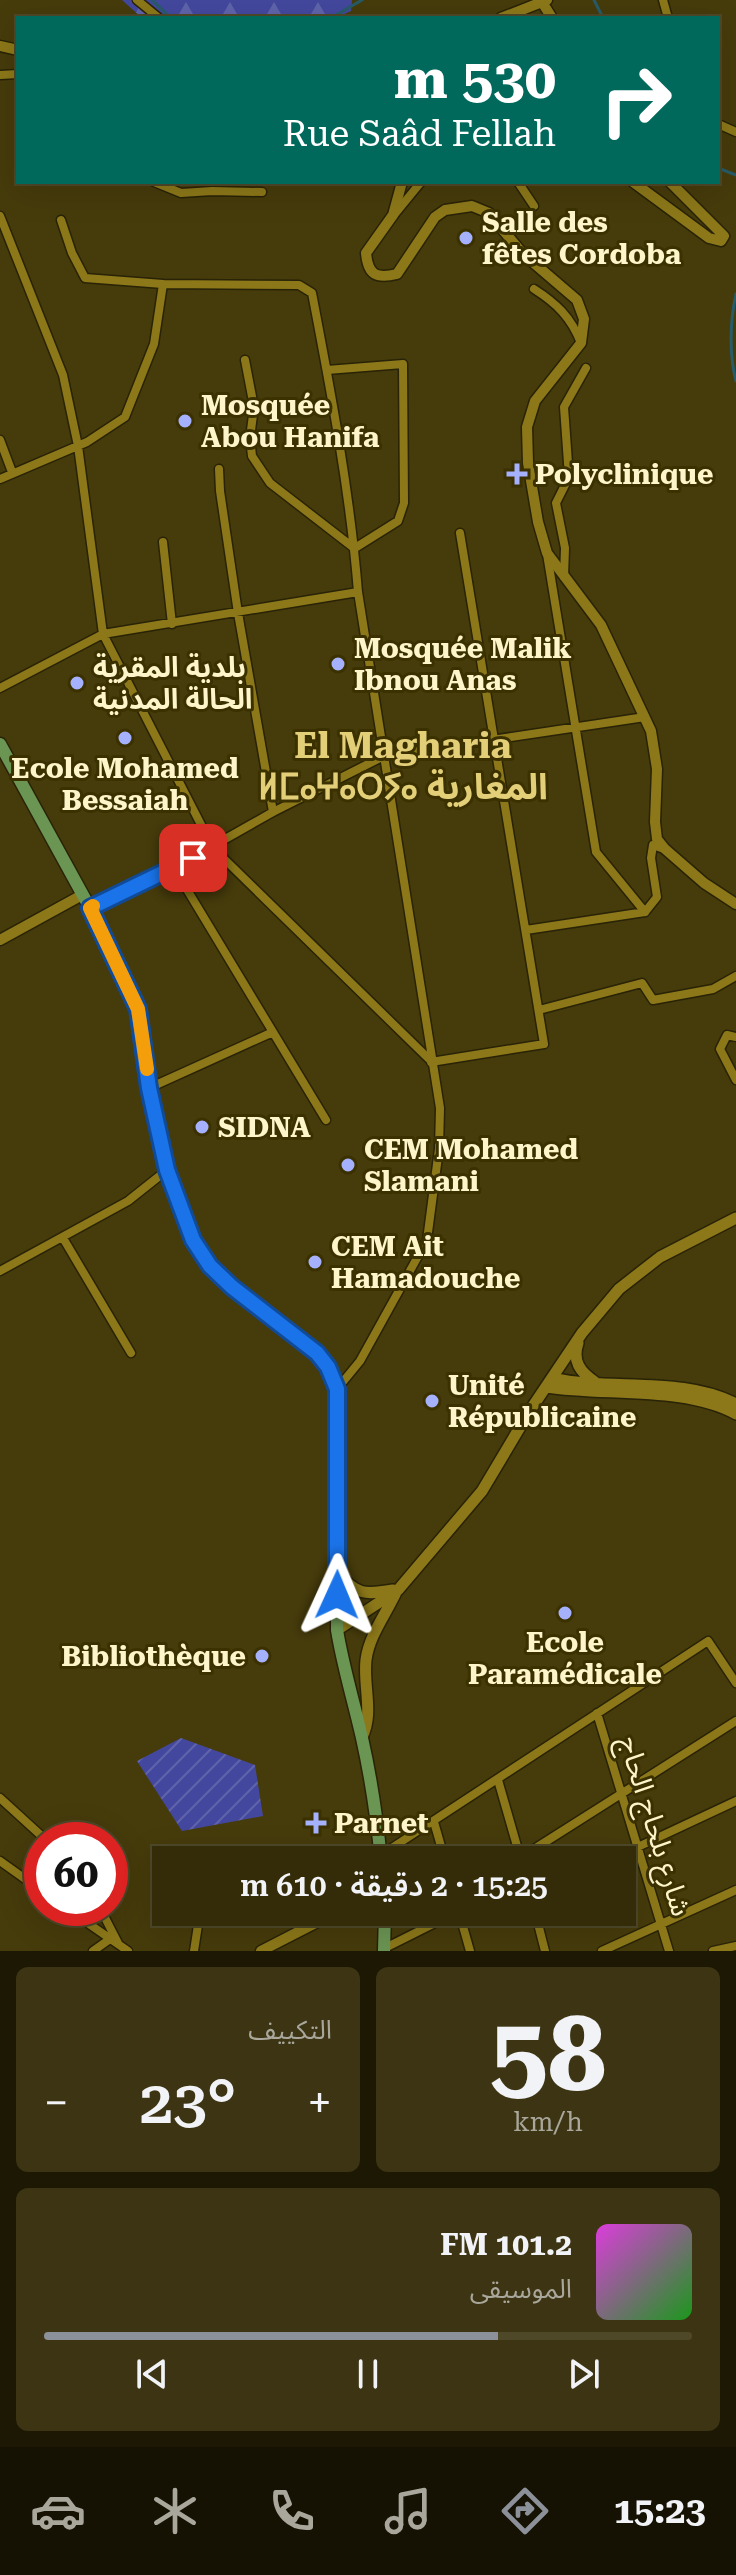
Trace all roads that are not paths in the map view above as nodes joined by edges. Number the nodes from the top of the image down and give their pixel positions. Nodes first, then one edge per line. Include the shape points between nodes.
1 (137, 0) edge
2 (544, 1) edge
3 (157, 16) edge
4 (506, 16) edge
5 (159, 184) edge
6 (401, 184) edge
7 (419, 184) edge
8 (519, 184) edge
9 (636, 184) edge
10 (672, 184) edge
11 (262, 192) dead end
12 (534, 206) dead end
13 (393, 215) junction
14 (0, 216) edge
15 (61, 220) dead end
16 (163, 284) junction
17 (534, 289) dead end
18 (581, 343) junction
19 (245, 360) dead end
20 (586, 368) dead end
21 (327, 370) junction
22 (0, 440) edge
23 (78, 446) junction
24 (219, 469) dead end
25 (12, 472) junction
26 (0, 479) edge
27 (460, 533) dead end
28 (163, 542) dead end
29 (355, 548) junction
30 (547, 553) junction
31 (564, 578) junction
32 (358, 592) junction
33 (238, 613) junction
34 (172, 624) junction
35 (103, 634) junction
36 (0, 688) edge
37 (645, 717) junction
38 (575, 728) junction
39 (495, 738) junction
40 (0, 744) edge
41 (384, 756) junction
42 (273, 812) junction
43 (213, 848) junction
44 (665, 849) junction
45 (174, 868) junction
46 (82, 895) junction
47 (736, 904) edge
48 (90, 908) junction
49 (645, 912) junction
50 (526, 930) junction
51 (0, 940) edge
52 (736, 976) edge
53 (539, 1010) junction
54 (273, 1032) junction
55 (736, 1037) edge
56 (431, 1062) junction
57 (736, 1080) edge
58 (149, 1088) junction
59 (326, 1120) dead end
60 (167, 1170) junction
61 (736, 1218) edge
62 (63, 1238) junction
63 (0, 1271) edge
64 (582, 1333) junction
65 (131, 1353) dead end
66 (550, 1382) junction
67 (599, 1384) junction
68 (337, 1389) junction
69 (573, 1391) junction
70 (537, 1400) junction
71 (736, 1404) edge
72 (736, 1414) edge
73 (337, 1572) junction
74 (398, 1590) junction
75 (337, 1630) junction
76 (736, 1683) edge
77 (597, 1713) junction
78 (736, 1721) edge
79 (362, 1737) junction
80 (498, 1780) junction
81 (623, 1792) junction
82 (0, 1798) edge
83 (736, 1801) edge
84 (26, 1822) edge
85 (434, 1822) junction
86 (380, 1846) edge
87 (399, 1846) edge
88 (441, 1846) edge
89 (517, 1846) edge
90 (541, 1846) edge
91 (637, 1848) junction
92 (0, 1861) edge
93 (24, 1878) edge
94 (736, 1890) edge
95 (661, 1923) junction
96 (92, 1926) edge
97 (108, 1926) edge
98 (198, 1926) edge
99 (310, 1926) edge
100 (385, 1926) edge
101 (431, 1926) edge
102 (462, 1926) edge
103 (539, 1926) edge
104 (114, 1941) junction
105 (736, 1946) edge
106 (384, 1950) edge
107 (93, 1951) edge
108 (128, 1951) edge
109 (194, 1951) edge
110 (261, 1951) edge
111 (470, 1951) edge
112 (545, 1951) edge
113 (602, 1951) edge
114 (669, 1951) edge
115 (713, 1951) edge

1 - 3 street
2 - 4 street
5 - 11 street via 181,193
6 - 13 street
7 - 13 street
8 - 12 street
9 - 10 street via 709,238 721,241 724,236
13 - 18 street via 366,253 375,275 397,274 435,217 472,206 489,213 522,253 572,293 584,319
14 - 23 street via 63,375
15 - 16 street via 85,278
16 - 21 street via 299,285 312,293
16 - 23 street via 154,344 125,417
17 - 18 street via 560,308
18 - 30 street via 535,401 527,427 528,463
19 - 29 street via 254,407 252,456 270,483
20 - 31 street via 564,407 569,477 556,503 565,548
21 - 29 street
21 - 29 street via 403,364 404,503 398,521
22 - 25 street
23 - 25 street
23 - 35 street
24 - 33 street
25 - 26 street
27 - 39 street
28 - 34 street
29 - 32 street
30 - 31 street
30 - 38 street
31 - 37 street via 601,625
32 - 33 street
32 - 41 street
33 - 34 street
33 - 42 street
34 - 35 street
35 - 36 street
35 - 43 street
37 - 38 street
37 - 44 street via 657,769 657,839
38 - 39 street
38 - 49 street via 596,852
39 - 41 street
39 - 50 street
40 - 46 main road
41 - 42 street
41 - 56 street
42 - 43 street
43 - 45 street
43 - 56 street
44 - 47 street
44 - 49 street via 653,845 657,897
45 - 48 street
45 - 54 street
46 - 48 main road
46 - 51 street
48 - 58 main road via 138,1009
49 - 50 street
50 - 53 street
52 - 53 street via 713,989 653,1000 642,983
53 - 56 street via 544,1044
54 - 58 street
54 - 59 street
55 - 57 street via 727,1035 720,1049
56 - 68 street via 440,1108 427,1240 360,1361
58 - 60 main road
60 - 62 street via 128,1201
60 - 68 main road via 193,1240 210,1266 317,1353
61 - 64 main road via 660,1257 619,1289
62 - 63 street
62 - 65 street
64 - 66 main road
64 - 67 main road via 576,1363
66 - 67 main road
66 - 69 main road
66 - 70 main road
67 - 71 main road via 695,1390
68 - 73 main road
69 - 70 main road
69 - 72 main road via 689,1398
70 - 74 main road via 482,1491
73 - 74 main road via 361,1592
73 - 75 main road
74 - 75 main road
74 - 79 main road via 366,1656 368,1723
75 - 79 main road
76 - 77 street via 708,1641
77 - 80 street
77 - 81 street, شارع بلحاج الحاج
78 - 81 street
79 - 86 main road
80 - 85 street
80 - 89 street
81 - 90 street
81 - 91 street, شارع بلحاج الحاج
82 - 84 street
83 - 91 street
85 - 87 street
85 - 88 street
91 - 95 street, شارع بلحاج الحاج
92 - 93 street
94 - 95 street
95 - 113 street
95 - 114 street, شارع بلحاج الحاج
96 - 104 street
97 - 104 street
98 - 109 street
99 - 110 street
100 - 106 main road
101 - 106 street
102 - 111 street
103 - 112 street
104 - 107 street
104 - 108 street
105 - 115 street

